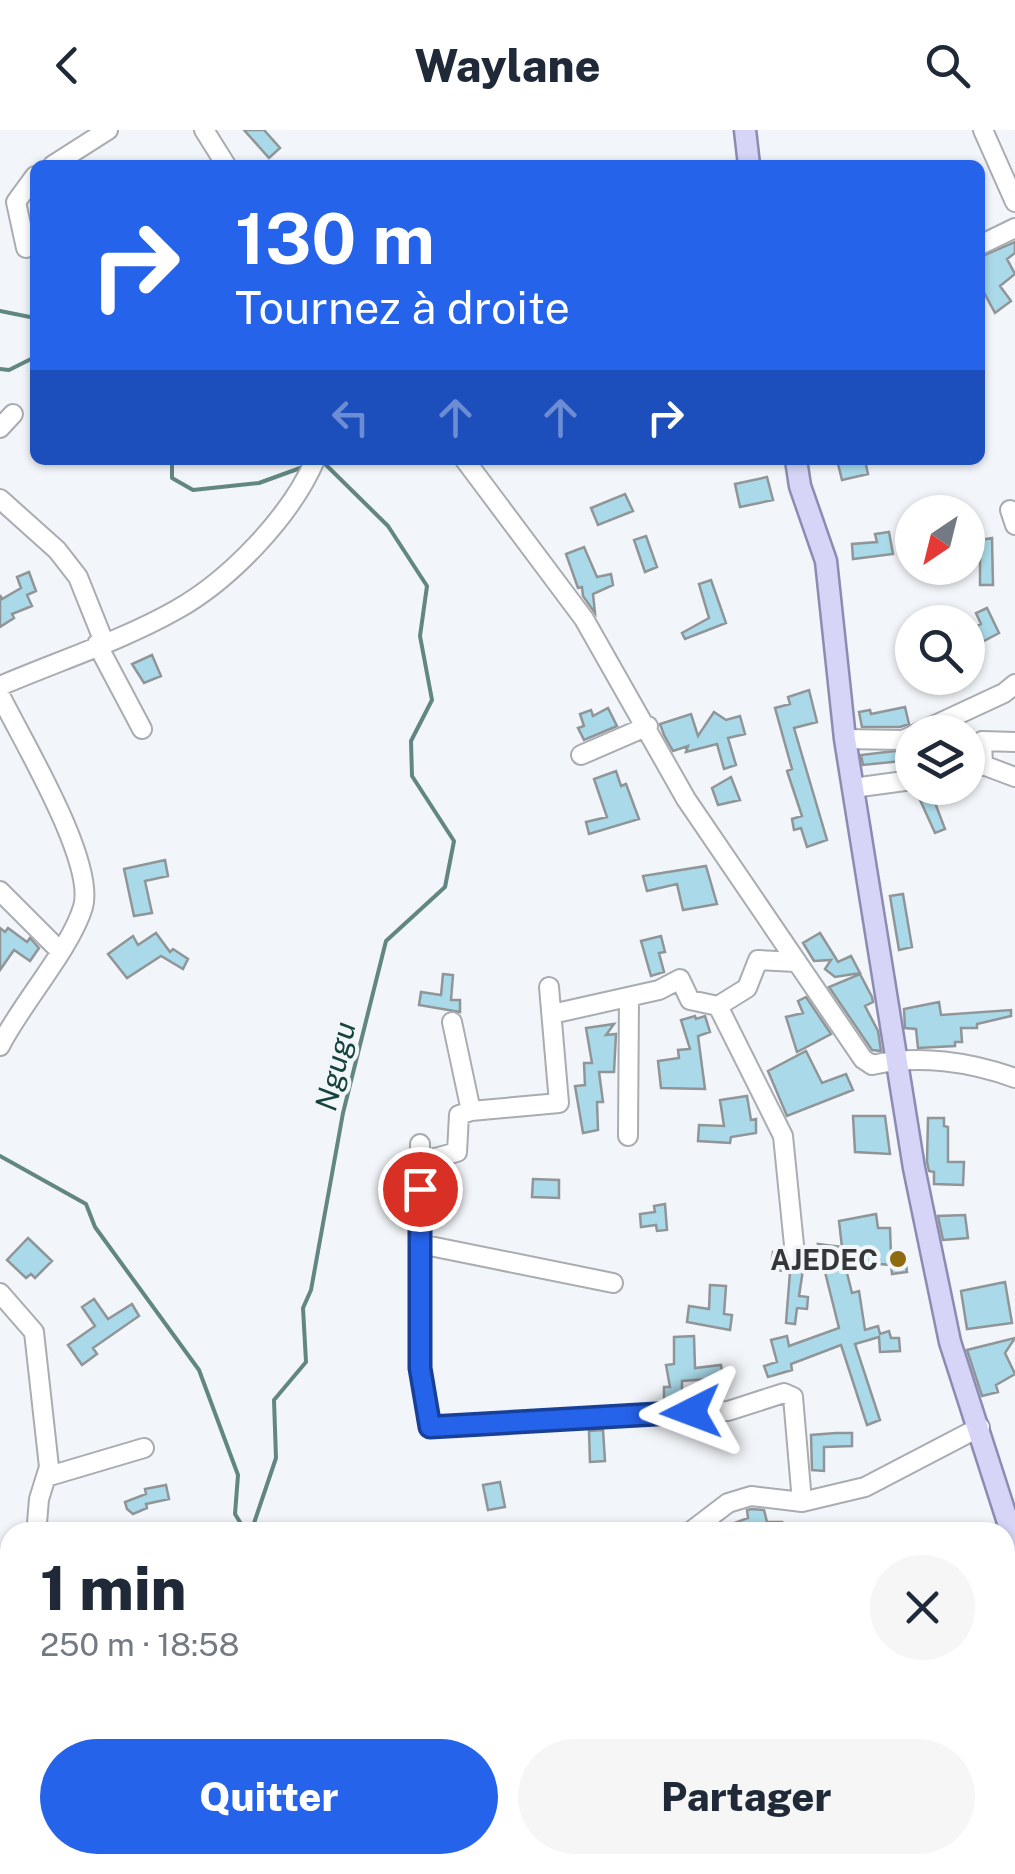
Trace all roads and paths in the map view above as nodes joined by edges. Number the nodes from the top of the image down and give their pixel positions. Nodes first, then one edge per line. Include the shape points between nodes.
1 (108, 130) edge
2 (204, 130) edge
3 (745, 130) edge
4 (983, 130) edge
5 (60, 160) edge
6 (223, 160) edge
7 (748, 160) edge
8 (30, 183) edge
9 (1015, 202) edge
10 (1015, 228) edge
11 (985, 242) edge
12 (26, 248) dead end
13 (14, 414) dead end
14 (0, 428) edge
15 (313, 465) edge
16 (470, 465) edge
17 (797, 465) edge
18 (0, 498) edge
19 (101, 643) junction
20 (1015, 684) edge
21 (0, 686) edge
22 (0, 695) edge
23 (648, 726) junction
24 (142, 729) dead end
25 (844, 739) junction
26 (985, 741) edge
27 (1015, 742) edge
28 (582, 755) dead end
29 (985, 770) edge
30 (1015, 777) edge
31 (895, 782) edge
32 (853, 788) junction
33 (0, 890) edge
34 (59, 950) junction
35 (795, 962) junction
36 (549, 987) dead end
37 (629, 997) junction
38 (718, 1006) junction
39 (552, 1014) junction
40 (452, 1022) dead end
41 (1, 1041) edge
42 (896, 1059) junction
43 (1015, 1078) edge
44 (471, 1111) junction
45 (628, 1136) dead end
46 (420, 1244) junction
47 (795, 1255) dead end
48 (612, 1282) dead end
49 (0, 1293) edge
50 (980, 1427) junction
51 (144, 1448) dead end
52 (46, 1477) junction
53 (802, 1502) junction
54 (37, 1522) edge
55 (703, 1522) edge
56 (1008, 1522) edge

1 - 5 street
2 - 6 street
3 - 7 main road
4 - 9 street
8 - 12 street via 16,202
10 - 11 street
13 - 14 street
15 - 19 street via 299,493 236,564 177,610
16 - 23 street via 584,620
17 - 25 main road via 826,561
18 - 19 street via 78,576
19 - 21 street
19 - 24 street
20 - 25 street via 903,740
22 - 34 street via 86,880 83,908
23 - 28 street
23 - 35 street via 686,799
25 - 32 main road
26 - 27 street
29 - 30 street
31 - 32 street
32 - 42 main road
33 - 34 street
34 - 41 street
35 - 38 street via 758,960 747,988
35 - 42 street via 862,1059
36 - 39 street
37 - 38 street via 680,979 690,1000
37 - 39 street
37 - 45 street
38 - 47 street via 782,1136
39 - 44 street via 559,1103
40 - 44 street
42 - 43 street via 980,1066
42 - 50 main road via 950,1342
44 - 46 street via 459,1115 457,1152 420,1153
46 - 48 street
46 - 53 street via 420,1368 430,1427 728,1410 784,1393 792,1396
49 - 52 street via 34,1332
50 - 53 street via 866,1488
50 - 56 main road
51 - 52 street
52 - 54 street
53 - 55 street via 751,1496

